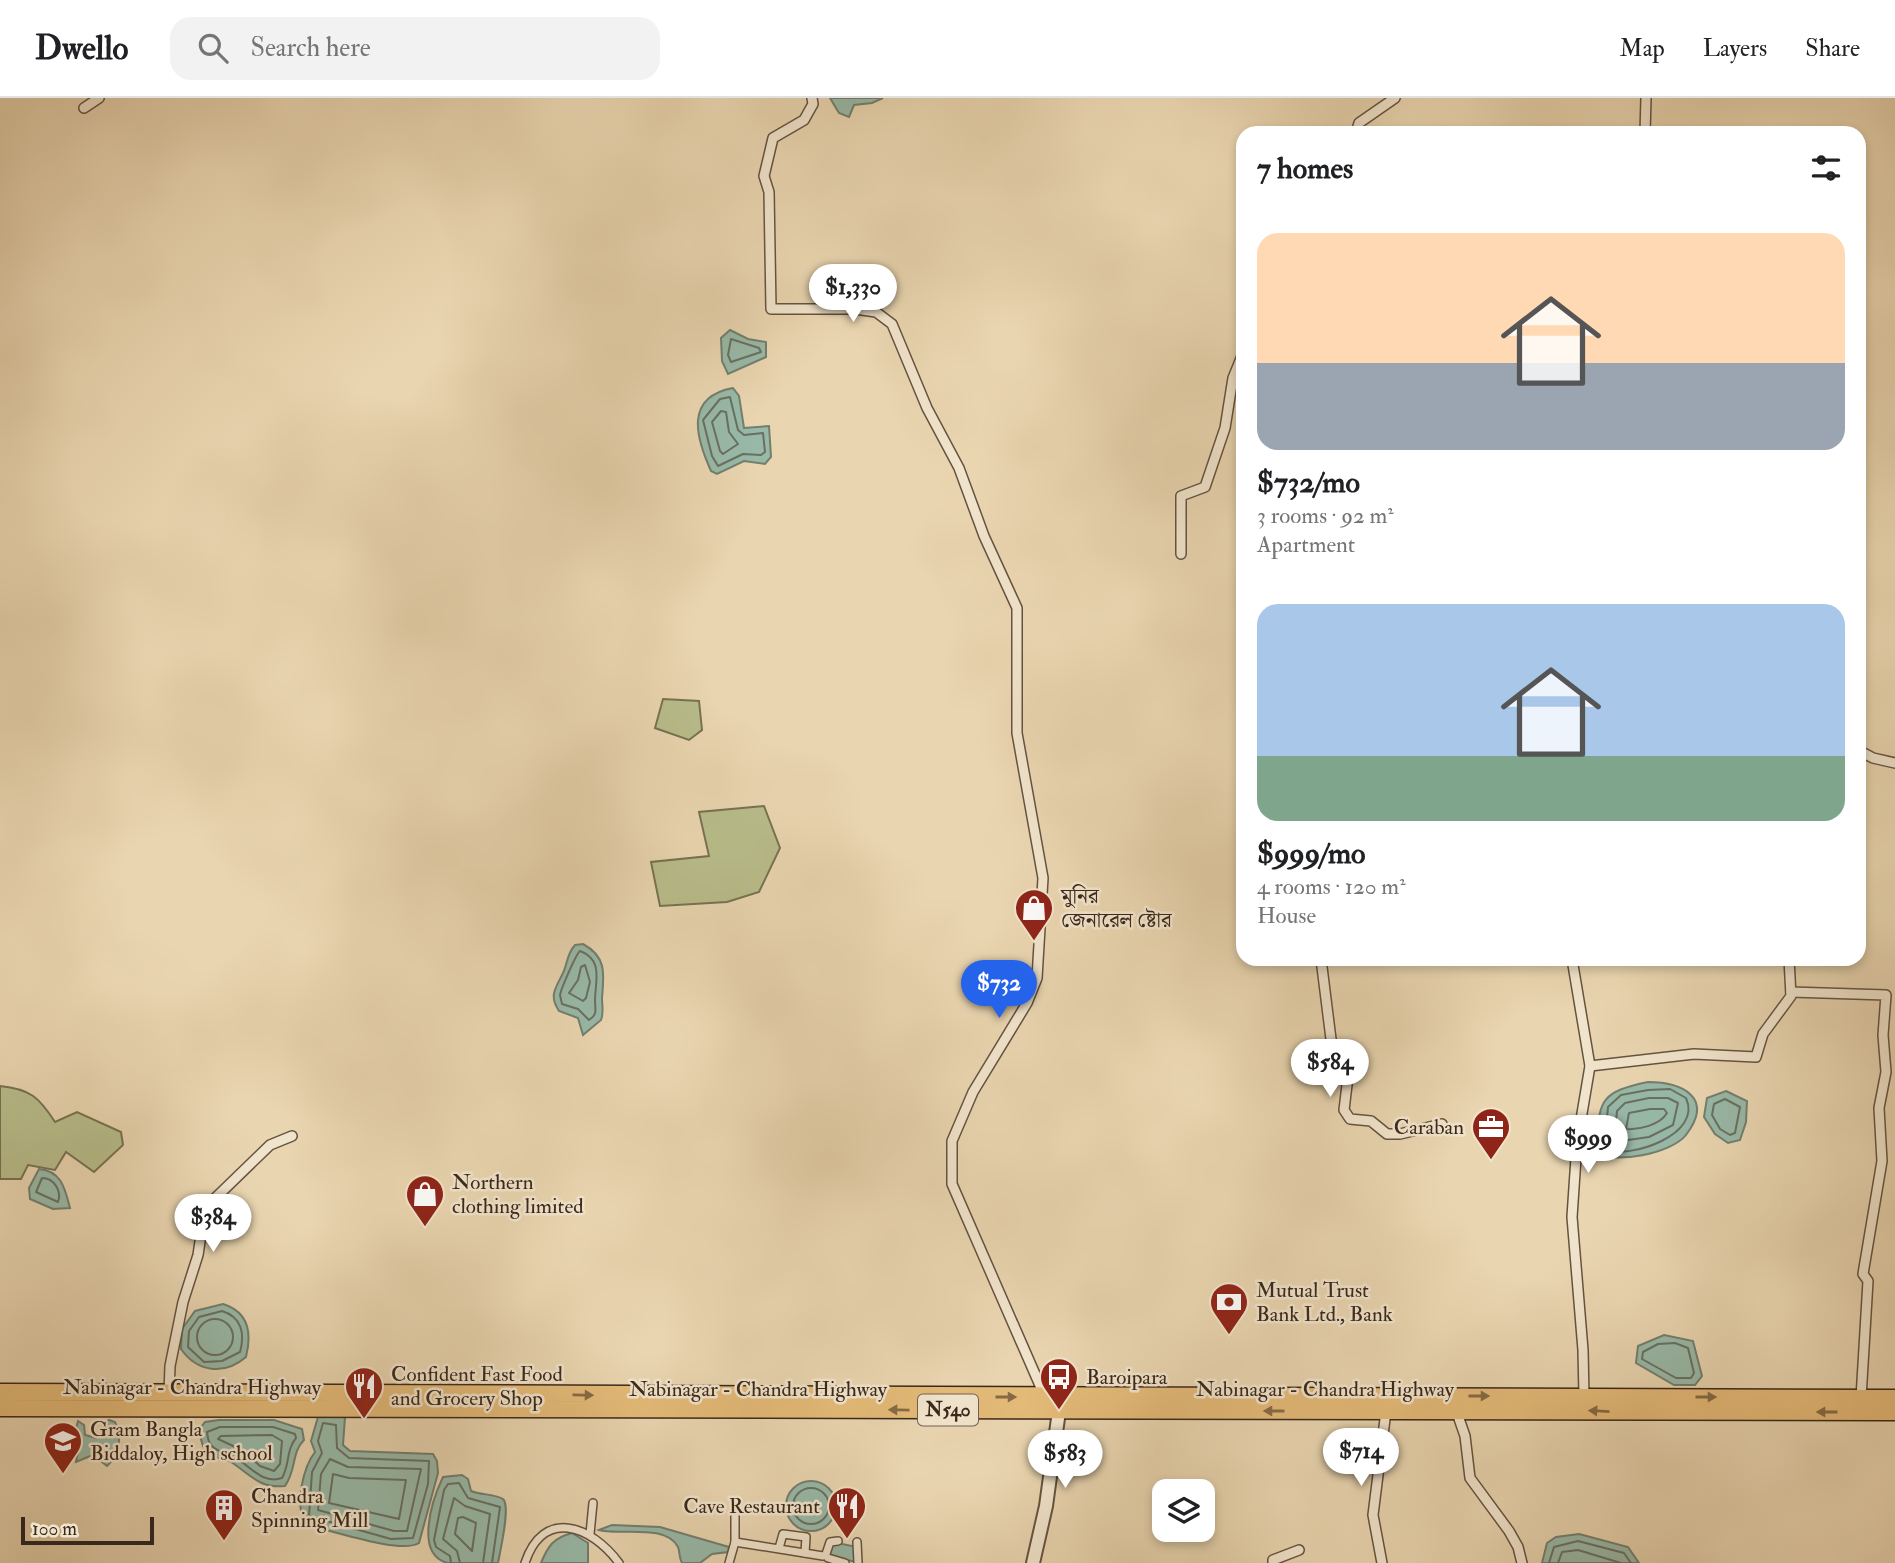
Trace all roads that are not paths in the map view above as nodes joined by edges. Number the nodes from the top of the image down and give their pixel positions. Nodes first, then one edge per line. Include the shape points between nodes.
1 (99, 98) edge
2 (812, 98) edge
3 (1395, 98) edge
4 (1646, 98) edge
5 (83, 108) dead end
6 (1358, 126) edge
7 (1645, 126) edge
8 (1236, 371) edge
9 (1181, 554) dead end
10 (1866, 754) edge
11 (1895, 763) edge
12 (1322, 966) edge
13 (1573, 966) edge
14 (1789, 966) edge
15 (1791, 992) junction
16 (1590, 1066) junction
17 (1441, 1124) dead end
18 (292, 1136) dead end
19 (0, 1392) edge
20 (169, 1393) junction
21 (1584, 1396) junction
22 (1045, 1397) junction
23 (1861, 1398) junction
24 (1895, 1398) edge
25 (633, 1403) junction
26 (0, 1408) edge
27 (1456, 1409) junction
28 (1059, 1411) junction
29 (1386, 1411) junction
30 (1895, 1412) edge
31 (593, 1503) dead end
32 (735, 1512) dead end
33 (590, 1534) junction
34 (838, 1541) dead end
35 (734, 1542) junction
36 (858, 1542) dead end
37 (779, 1548) junction
38 (1299, 1550) dead end
39 (808, 1556) edge
40 (825, 1558) edge
41 (525, 1563) edge
42 (619, 1563) edge
43 (729, 1563) edge
44 (845, 1563) edge
45 (858, 1563) edge
46 (1033, 1563) edge
47 (1273, 1563) edge
48 (1382, 1563) edge
49 (1522, 1563) edge

1 - 5 street
2 - 22 street via 804,120 773,138 764,176 769,192 771,309 855,309 876,312 892,324 927,408 959,468 1018,612 1017,733 1042,878 1037,978 973,1093 952,1141 952,1184
3 - 6 street
4 - 7 street
8 - 9 street via 1225,428 1205,487 1181,496
10 - 11 street
12 - 17 street via 1334,1063 1349,1068 1344,1110 1350,1119 1371,1121 1387,1134
13 - 16 street
14 - 15 street
15 - 16 street via 1763,1034 1756,1057 1694,1054
15 - 23 street via 1886,995 1886,1072 1879,1108 1882,1161 1863,1275 1868,1281
16 - 21 street via 1577,1143 1572,1217
18 - 20 street via 270,1145 205,1208 170,1366
19 - 20 highway, Nabinagar - Chandra Highway / N540
20 -> 25 highway, Nabinagar - Chandra Highway / N540
22 -> 21 highway, Nabinagar - Chandra Highway / N540
21 -> 23 highway, Nabinagar - Chandra Highway / N540
25 -> 22 highway, Nabinagar - Chandra Highway / N540
23 - 24 highway, Nabinagar - Chandra Highway / N540
25 - 26 highway, Nabinagar - Chandra Highway / N540
28 -> 25 highway, Nabinagar - Chandra Highway / N540
27 - 29 highway, Nabinagar - Chandra Highway / N540
30 -> 27 highway, Nabinagar - Chandra Highway / N540
27 - 49 street via 1470,1478 1509,1531
29 -> 28 highway, Nabinagar - Chandra Highway / N540
28 - 46 street
29 - 48 street via 1373,1515
31 - 33 street
32 - 35 street
33 - 41 street via 556,1527 537,1538
33 - 42 street
34 - 40 street via 830,1542
35 - 37 street
35 - 43 street
36 - 45 street
37 - 39 street
37 - 39 street via 783,1534 806,1537
38 - 47 street
39 - 40 street
40 - 44 street

